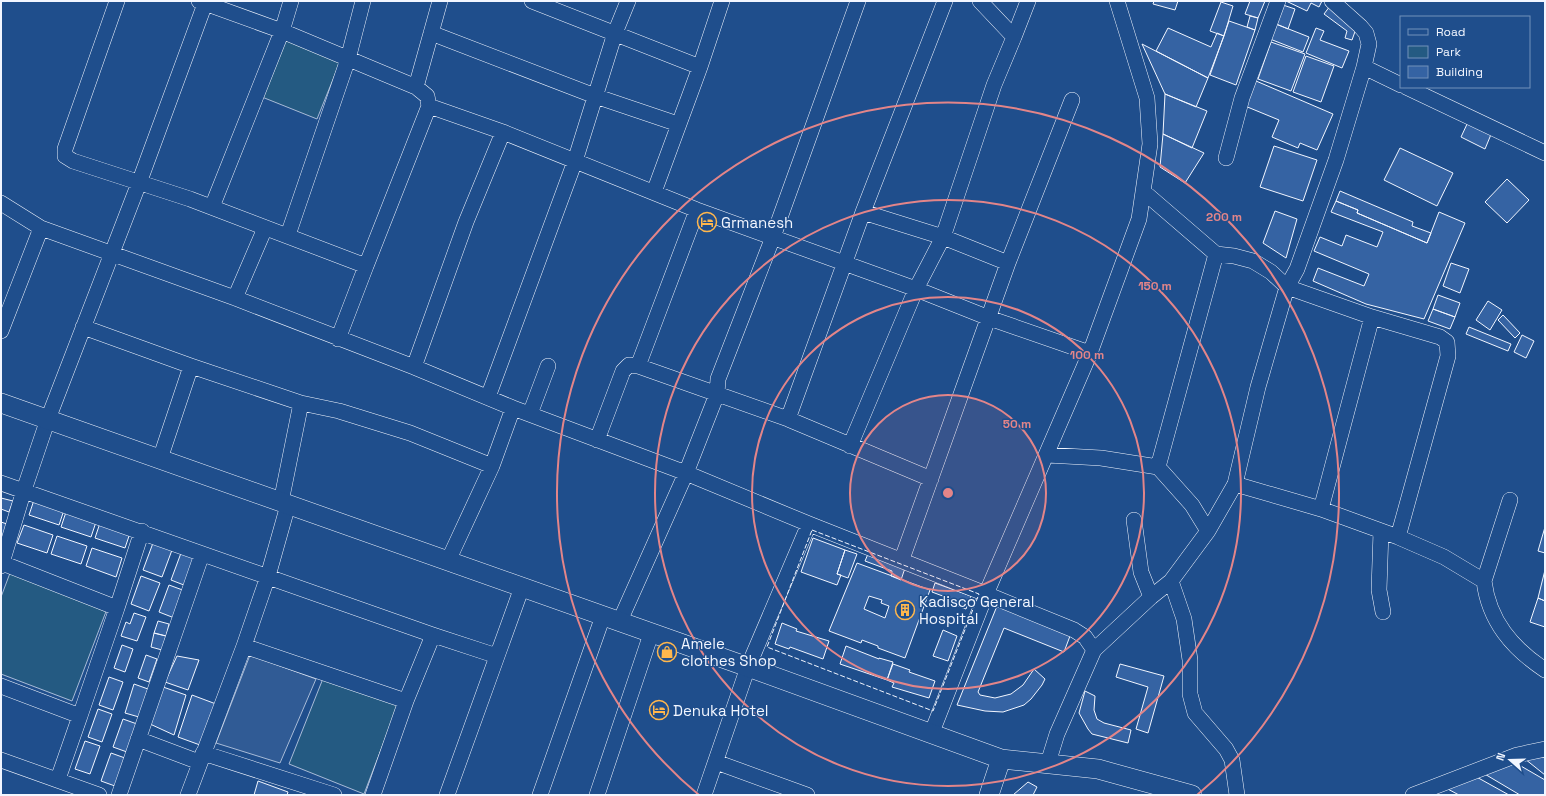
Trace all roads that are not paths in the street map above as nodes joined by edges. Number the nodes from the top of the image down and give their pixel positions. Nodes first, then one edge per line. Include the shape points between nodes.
1 (117, 1) edge
2 (203, 1) edge
3 (291, 1) edge
4 (363, 1) edge
5 (440, 1) edge
6 (532, 1) edge
7 (628, 1) edge
8 (858, 1) edge
9 (945, 1) edge
10 (980, 1) edge
11 (1028, 1) edge
12 (1118, 1) edge
13 (1278, 1) edge
14 (1332, 1) edge
15 (720, 2) edge
16 (555, 5) edge
17 (282, 30) junction
18 (432, 33) junction
19 (615, 33) junction
20 (1014, 36) junction
21 (348, 59) junction
22 (700, 67) junction
23 (1364, 67) junction
24 (1400, 85) edge
25 (416, 87) junction
26 (1408, 88) edge
27 (595, 96) junction
28 (1072, 100) dead end
29 (430, 106) junction
30 (678, 124) junction
31 (503, 132) junction
32 (1545, 153) edge
33 (1226, 158) dead end
34 (575, 161) junction
35 (139, 183) junction
36 (654, 192) junction
37 (1144, 192) junction
38 (1, 203) edge
39 (212, 207) junction
40 (697, 210) junction
41 (864, 212) junction
42 (41, 228) junction
43 (265, 228) junction
44 (288, 236) junction
45 (773, 237) junction
46 (943, 237) junction
47 (1216, 254) junction
48 (110, 255) junction
49 (1008, 263) junction
50 (845, 264) junction
51 (366, 266) junction
52 (1287, 287) junction
53 (916, 289) junction
54 (234, 298) junction
55 (1372, 317) junction
56 (989, 318) junction
57 (83, 326) junction
58 (1, 331) edge
59 (338, 339) junction
60 (1090, 353) junction
61 (191, 366) junction
62 (548, 366) dead end
63 (638, 366) junction
64 (414, 367) junction
65 (717, 394) junction
66 (488, 397) junction
67 (1, 403) edge
68 (301, 403) junction
69 (513, 408) junction
70 (530, 414) junction
71 (48, 419) junction
72 (788, 419) junction
73 (597, 440) junction
74 (850, 446) junction
75 (1047, 455) junction
76 (160, 459) junction
77 (492, 466) junction
78 (1158, 466) junction
79 (686, 473) junction
80 (931, 479) junction
81 (1, 482) edge
82 (1235, 484) junction
83 (24, 490) junction
84 (1510, 500) dead end
85 (284, 503) junction
86 (1320, 509) junction
87 (1134, 520) dead end
88 (809, 524) junction
89 (142, 531) junction
90 (1208, 531) junction
91 (1381, 531) junction
92 (1398, 537) junction
93 (202, 554) junction
94 (902, 559) junction
95 (448, 561) junction
96 (1, 564) edge
97 (268, 576) junction
98 (1484, 580) junction
99 (1171, 581) junction
100 (522, 587) junction
101 (986, 594) junction
102 (1151, 597) junction
103 (117, 608) junction
104 (1383, 612) dead end
105 (611, 620) junction
106 (651, 634) junction
107 (433, 635) junction
108 (244, 646) junction
109 (1094, 650) junction
110 (497, 656) junction
111 (748, 667) junction
112 (1545, 670) edge
113 (1, 686) edge
114 (406, 701) junction
115 (80, 716) junction
116 (932, 732) junction
117 (138, 740) junction
118 (1545, 749) edge
119 (201, 758) junction
120 (1001, 759) junction
121 (1, 760) edge
122 (716, 762) junction
123 (1048, 763) junction
124 (58, 779) junction
125 (98, 795) edge
126 (119, 795) edge
127 (188, 795) edge
128 (334, 795) edge
129 (373, 795) edge
130 (447, 795) edge
131 (540, 795) edge
132 (597, 795) edge
133 (704, 795) edge
134 (807, 795) edge
135 (989, 795) edge
136 (1192, 795) edge
137 (1237, 795) edge
138 (1413, 795) edge

1 - 35 street via 65,149 65,156
2 - 17 street
2 - 35 street
3 - 17 street
4 - 21 street
5 - 18 street
6 - 16 street
7 - 19 street
8 - 45 street
9 - 41 street
10 - 20 street
11 - 20 street
12 - 37 street via 1147,98 1150,144
13 - 33 street via 1242,98
14 - 23 street via 1366,34 1369,44
15 - 22 street
16 - 19 street
17 - 21 street
17 - 39 street
18 - 25 street
18 - 27 street
19 - 22 street
19 - 27 street
20 - 46 street via 994,85
21 - 25 street
21 - 44 street
22 - 30 street
23 - 24 street
23 - 52 street via 1336,160 1297,269
25 - 29 street via 427,96
26 - 32 street
27 - 30 street
27 - 34 street
28 - 49 street
29 - 31 street
29 - 51 street
30 - 36 street
31 - 34 street
31 - 64 street via 466,222
34 - 36 street
34 - 66 street
35 - 39 street
35 - 48 street
36 - 40 street
37 - 47 street
37 - 60 street via 1139,220
38 - 42 street
39 - 43 street
40 - 45 street
40 - 63 street
41 - 46 street
41 - 50 street
42 - 48 street
42 - 58 street
43 - 44 street
43 - 54 street
44 - 51 street
45 - 50 street
45 - 65 street via 718,379
46 - 49 street
46 - 53 street
47 - 52 street via 1253,261 1271,272
47 - 78 street
48 - 54 street
48 - 57 street
49 - 56 street
50 - 53 street
50 - 72 street
51 - 59 street
52 - 55 street
52 - 82 street via 1258,387
53 - 56 street
53 - 74 street
54 - 59 street
55 - 86 street
55 - 92 street via 1440,337 1447,342 1448,356
56 - 60 street
56 - 80 street
57 - 61 street
57 - 71 street
59 - 64 street
60 - 75 street
61 - 68 street
61 - 76 street
62 - 70 street
63 - 65 street
63 - 73 street via 629,365 623,371
64 - 66 street
65 - 72 street
65 - 79 street
66 - 69 street
67 - 71 main road
68 - 77 street via 339,411 410,434
68 - 85 street
69 - 70 street
69 - 77 street
70 - 73 street
71 - 76 main road
71 - 83 street
72 - 74 street
73 - 79 street
74 - 80 street
75 - 78 street via 1101,458
75 - 101 street
76 - 85 main road
77 - 95 street
78 - 90 street via 1192,505
79 - 88 street
79 - 105 street
80 - 94 street
81 - 83 street
82 - 86 street
82 - 90 street
83 - 89 street
83 - 96 street
84 - 98 street
85 - 95 main road
85 - 97 street
86 - 91 street
87 - 102 street via 1141,572
88 - 94 street
88 - 111 street
89 - 93 street
89 - 103 street
90 - 99 street
91 - 92 street
91 - 104 street via 1379,590
92 - 98 street via 1444,557
93 - 97 street
93 - 117 street
94 - 101 street
95 - 100 main road
96 - 103 street
97 - 107 street
97 - 108 street
98 - 112 street via 1486,599 1508,640
99 - 102 street
99 - 137 street via 1184,619 1190,660 1190,694 1195,712 1232,760
100 - 105 main road
100 - 110 street
101 - 109 street via 1074,630 1085,637
101 - 116 street
102 - 109 street
103 - 115 street
105 - 106 main road
105 - 131 street
106 - 111 main road
106 - 132 street
107 - 110 street
107 - 114 street
108 - 114 street
108 - 119 street
109 - 123 street via 1057,734
110 - 130 street
111 - 116 main road
111 - 122 street
113 - 115 street
114 - 129 street
115 - 124 street
116 - 120 main road
117 - 119 street
117 - 126 street
118 - 138 street via 1517,755
119 - 127 street
119 - 128 street
120 - 123 main road
120 - 135 main road
121 - 124 street
122 - 133 street
122 - 134 street
123 - 136 main road via 1098,769
124 - 125 street

